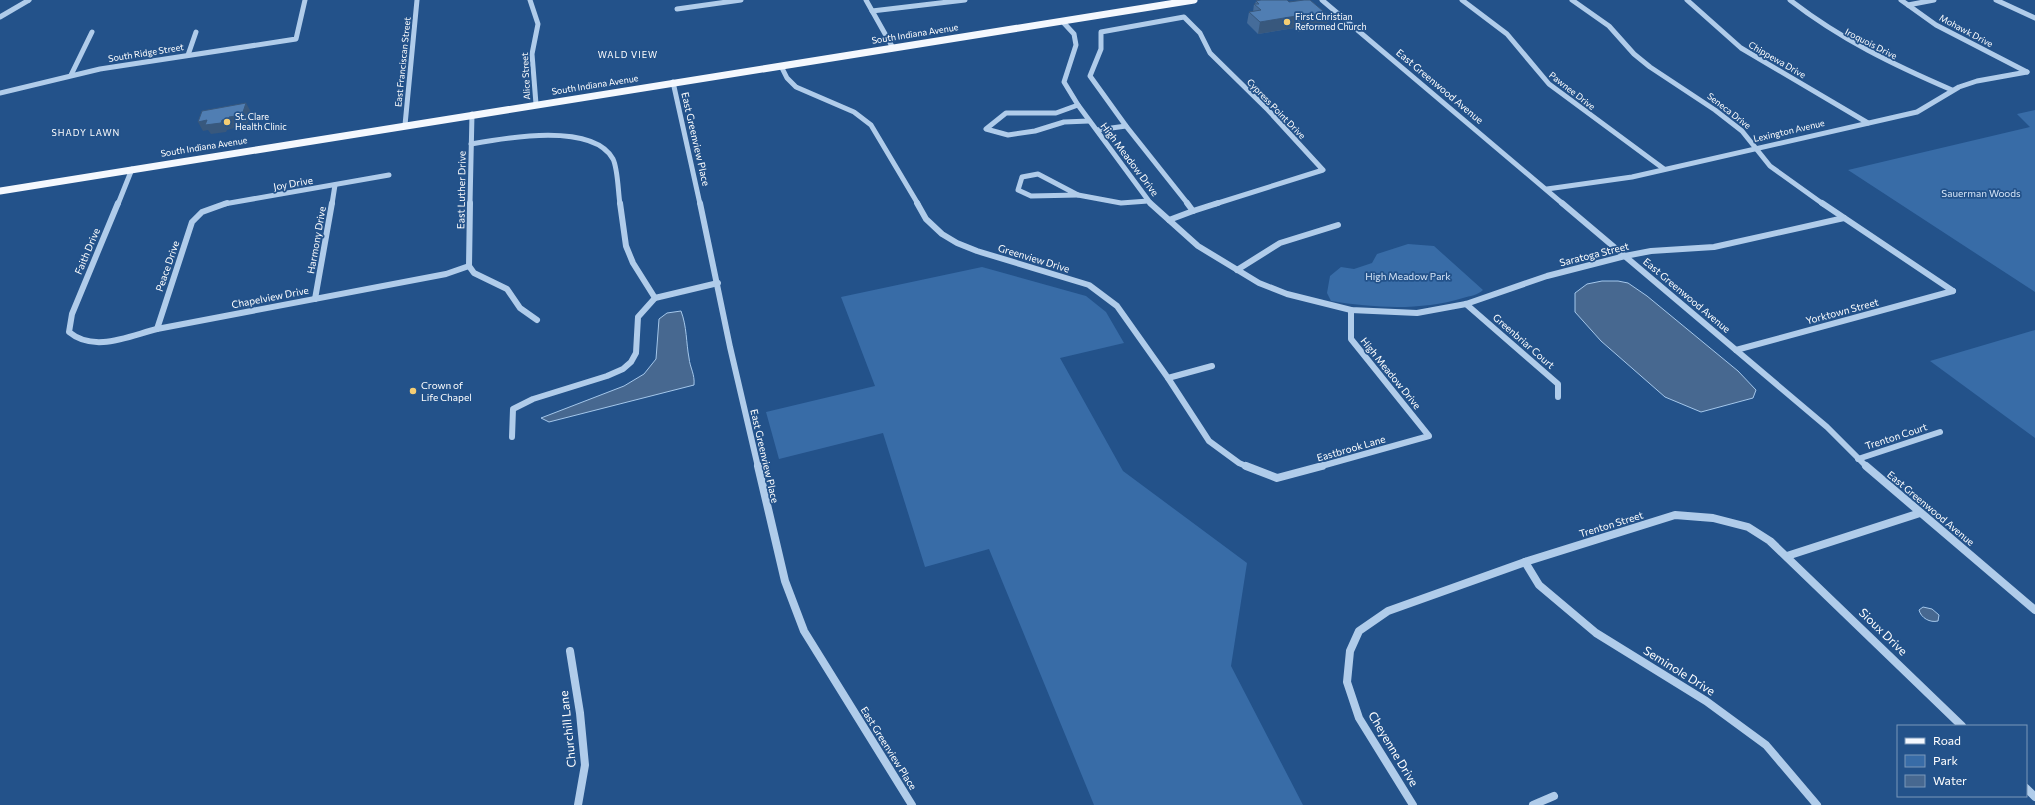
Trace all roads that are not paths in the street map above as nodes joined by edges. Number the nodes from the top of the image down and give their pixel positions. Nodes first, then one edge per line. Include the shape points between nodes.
1 (29, 0) edge
2 (306, 0) edge
3 (418, 0) edge
4 (530, 0) edge
5 (740, 0) edge
6 (866, 0) edge
7 (965, 0) edge
8 (1194, 0) edge
9 (1322, 0) edge
10 (1462, 0) edge
11 (1572, 0) edge
12 (1687, 0) edge
13 (1790, 0) edge
14 (1901, 0) edge
15 (1934, 0) edge
16 (1996, 0) edge
17 (1908, 5) junction
18 (677, 9) dead end
19 (872, 12) junction
20 (0, 17) edge
21 (2035, 18) edge
22 (1062, 21) junction
23 (92, 32) dead end
24 (196, 32) dead end
25 (893, 48) junction
26 (188, 55) junction
27 (781, 66) junction
28 (2027, 72) joint
29 (71, 75) junction
30 (673, 82) junction
31 (1952, 90) junction
32 (0, 93) edge
33 (536, 104) junction
34 (1078, 105) junction
35 (472, 114) junction
36 (1089, 121) junction
37 (1868, 123) junction
38 (405, 125) junction
39 (1126, 126) junction
40 (1097, 130) junction
41 (471, 144) junction
42 (1757, 148) junction
43 (132, 169) junction
44 (1664, 169) junction
45 (389, 176) dead end
46 (335, 185) junction
47 (1548, 189) junction
48 (0, 191) edge
49 (1078, 195) junction
50 (1148, 201) junction
51 (1193, 211) junction
52 (202, 212) joint
53 (1844, 218) junction
54 (1169, 220) junction
55 (1338, 225) dead end
56 (1625, 256) junction
57 (469, 266) junction
58 (1237, 270) junction
59 (718, 283) junction
60 (1952, 291) joint
61 (655, 298) junction
62 (315, 299) junction
63 (1466, 304) junction
64 (1351, 310) junction
65 (537, 320) dead end
66 (157, 329) junction
67 (76, 338) joint
68 (1736, 350) junction
69 (1212, 366) dead end
70 (1168, 378) junction
71 (1558, 397) dead end
72 (1940, 432) dead end
73 (1429, 436) joint
74 (512, 437) dead end
75 (1858, 459) junction
76 (1277, 478) joint
77 (1920, 513) junction
78 (1787, 556) junction
79 (1525, 562) junction
80 (2031, 602) edge
81 (2035, 610) edge
82 (570, 651) dead end
83 (1347, 682) joint
84 (1961, 725) edge
85 (2027, 789) edge
86 (1554, 796) dead end
87 (2035, 797) edge
88 (578, 805) edge
89 (912, 805) edge
90 (1413, 805) edge
91 (1533, 805) edge
92 (1817, 805) edge

1 - 20 street
2 - 26 street, South Ridge Street via 296,39
3 - 38 street, East Franciscan Street
4 - 33 street, Alice Street via 538,24 532,54
5 - 18 street
6 - 19 street
7 - 19 street
8 - 22 main road, South Indiana Avenue
9 - 47 street, East Greenwood Avenue
10 - 44 street, Pawnee Drive via 1504,31 1549,84
11 - 42 street, Seneca Drive via 1609,26 1634,54 1650,67 1729,120
12 - 37 street, Chippewa Drive via 1741,48
13 - 31 street, Iroquois Drive via 1831,32
14 - 17 street, Mohawk Drive
15 - 17 street
16 - 21 street
17 - 28 street, Mohawk Drive via 1936,25
19 - 25 street
22 - 25 main road, South Indiana Avenue
22 - 34 street, High Meadow Drive via 1074,34 1076,45 1064,82
23 - 29 street
24 - 26 street
25 - 27 main road, South Indiana Avenue
26 - 29 street, South Ridge Street
27 - 30 main road, South Indiana Avenue
27 - 70 street, Greenview Drive via 787,78 796,87 854,112 871,125 926,219 942,234 977,251 1089,285 1117,306
28 - 31 street, Lexington Avenue
29 - 32 street, South Ridge Street
30 - 33 main road, South Indiana Avenue
30 - 59 street, East Greenview Place
31 - 37 street, Lexington Avenue via 1917,112
33 - 35 main road, South Indiana Avenue
34 - 36 street, High Meadow Drive
34 - 36 street via 1056,114 1006,113 986,129 1008,135 1035,131 1064,122
35 - 38 main road, South Indiana Avenue
35 - 41 street, East Luther Drive
36 - 40 street, High Meadow Drive
37 - 42 street, Lexington Avenue
38 - 43 main road, South Indiana Avenue
39 - 40 street
39 - 51 street, Cypress Point Drive
39 - 51 street, Cypress Point Drive via 1090,76 1101,49 1101,32 1184,17 1200,34 1210,53 1268,110 1323,170
40 - 50 street, High Meadow Drive
41 - 57 street, East Luther Drive
41 - 61 street via 520,136 546,135 588,142 606,150 614,161 629,254
42 - 44 street, Lexington Avenue
42 - 53 street, Seneca Drive via 1770,166
43 - 48 main road, South Indiana Avenue
43 - 67 street, Faith Drive via 72,314 69,332
44 - 47 street, Lexington Avenue via 1632,177
45 - 46 street, Joy Drive
46 - 52 street, Joy Drive via 227,203
46 - 62 street, Harmony Drive
47 - 56 street, East Greenwood Avenue
49 - 49 street via 1031,196 1018,190 1022,177 1038,174
49 - 50 street via 1120,203
50 - 54 street, High Meadow Drive
51 - 54 street
52 - 66 street, Peace Drive via 192,222
53 - 56 street, Saratoga Street via 1714,247 1651,251
53 - 60 street, Seneca Drive
54 - 58 street, High Meadow Drive via 1198,246
55 - 58 street via 1280,243
56 - 63 street, Saratoga Street via 1547,276
56 - 68 street, East Greenwood Avenue
57 - 62 street, Chapelview Drive via 446,274
57 - 65 street via 474,273 507,289 520,308
58 - 64 street, High Meadow Drive via 1259,283 1287,294
59 - 61 street
59 - 89 street, East Greenview Place via 730,347 785,581 804,631
60 - 68 street, Yorktown Street
61 - 74 street via 638,317 636,353 627,366 613,374 533,399 513,408
62 - 66 street, Chapelview Drive
63 - 64 street, Saratoga Street via 1417,313
63 - 71 street, Greenbriar Court via 1558,384
64 - 73 street, High Meadow Drive via 1351,339
66 - 67 street, Chapelview Drive via 104,342 87,342
68 - 75 street, East Greenwood Avenue via 1827,427
69 - 70 street
70 - 76 street, Greenview Drive via 1208,441 1239,463
72 - 75 street, Trenton Court
73 - 76 street, Eastbrook Lane
75 - 77 street, East Greenwood Avenue
77 - 78 street
77 - 80 street, East Greenwood Avenue
78 - 79 street, Trenton Street via 1748,527 1713,518 1675,515
78 - 84 street, Sioux Drive
79 - 83 street, Trenton Street via 1388,611 1359,631 1350,651
79 - 92 street, Seminole Drive via 1539,585 1596,633 1706,701 1766,745
80 - 81 street, East Greenwood Avenue
82 - 88 street, Churchill Lane via 585,765
83 - 90 street, Cheyenne Drive via 1359,718
85 - 87 street
86 - 91 street

